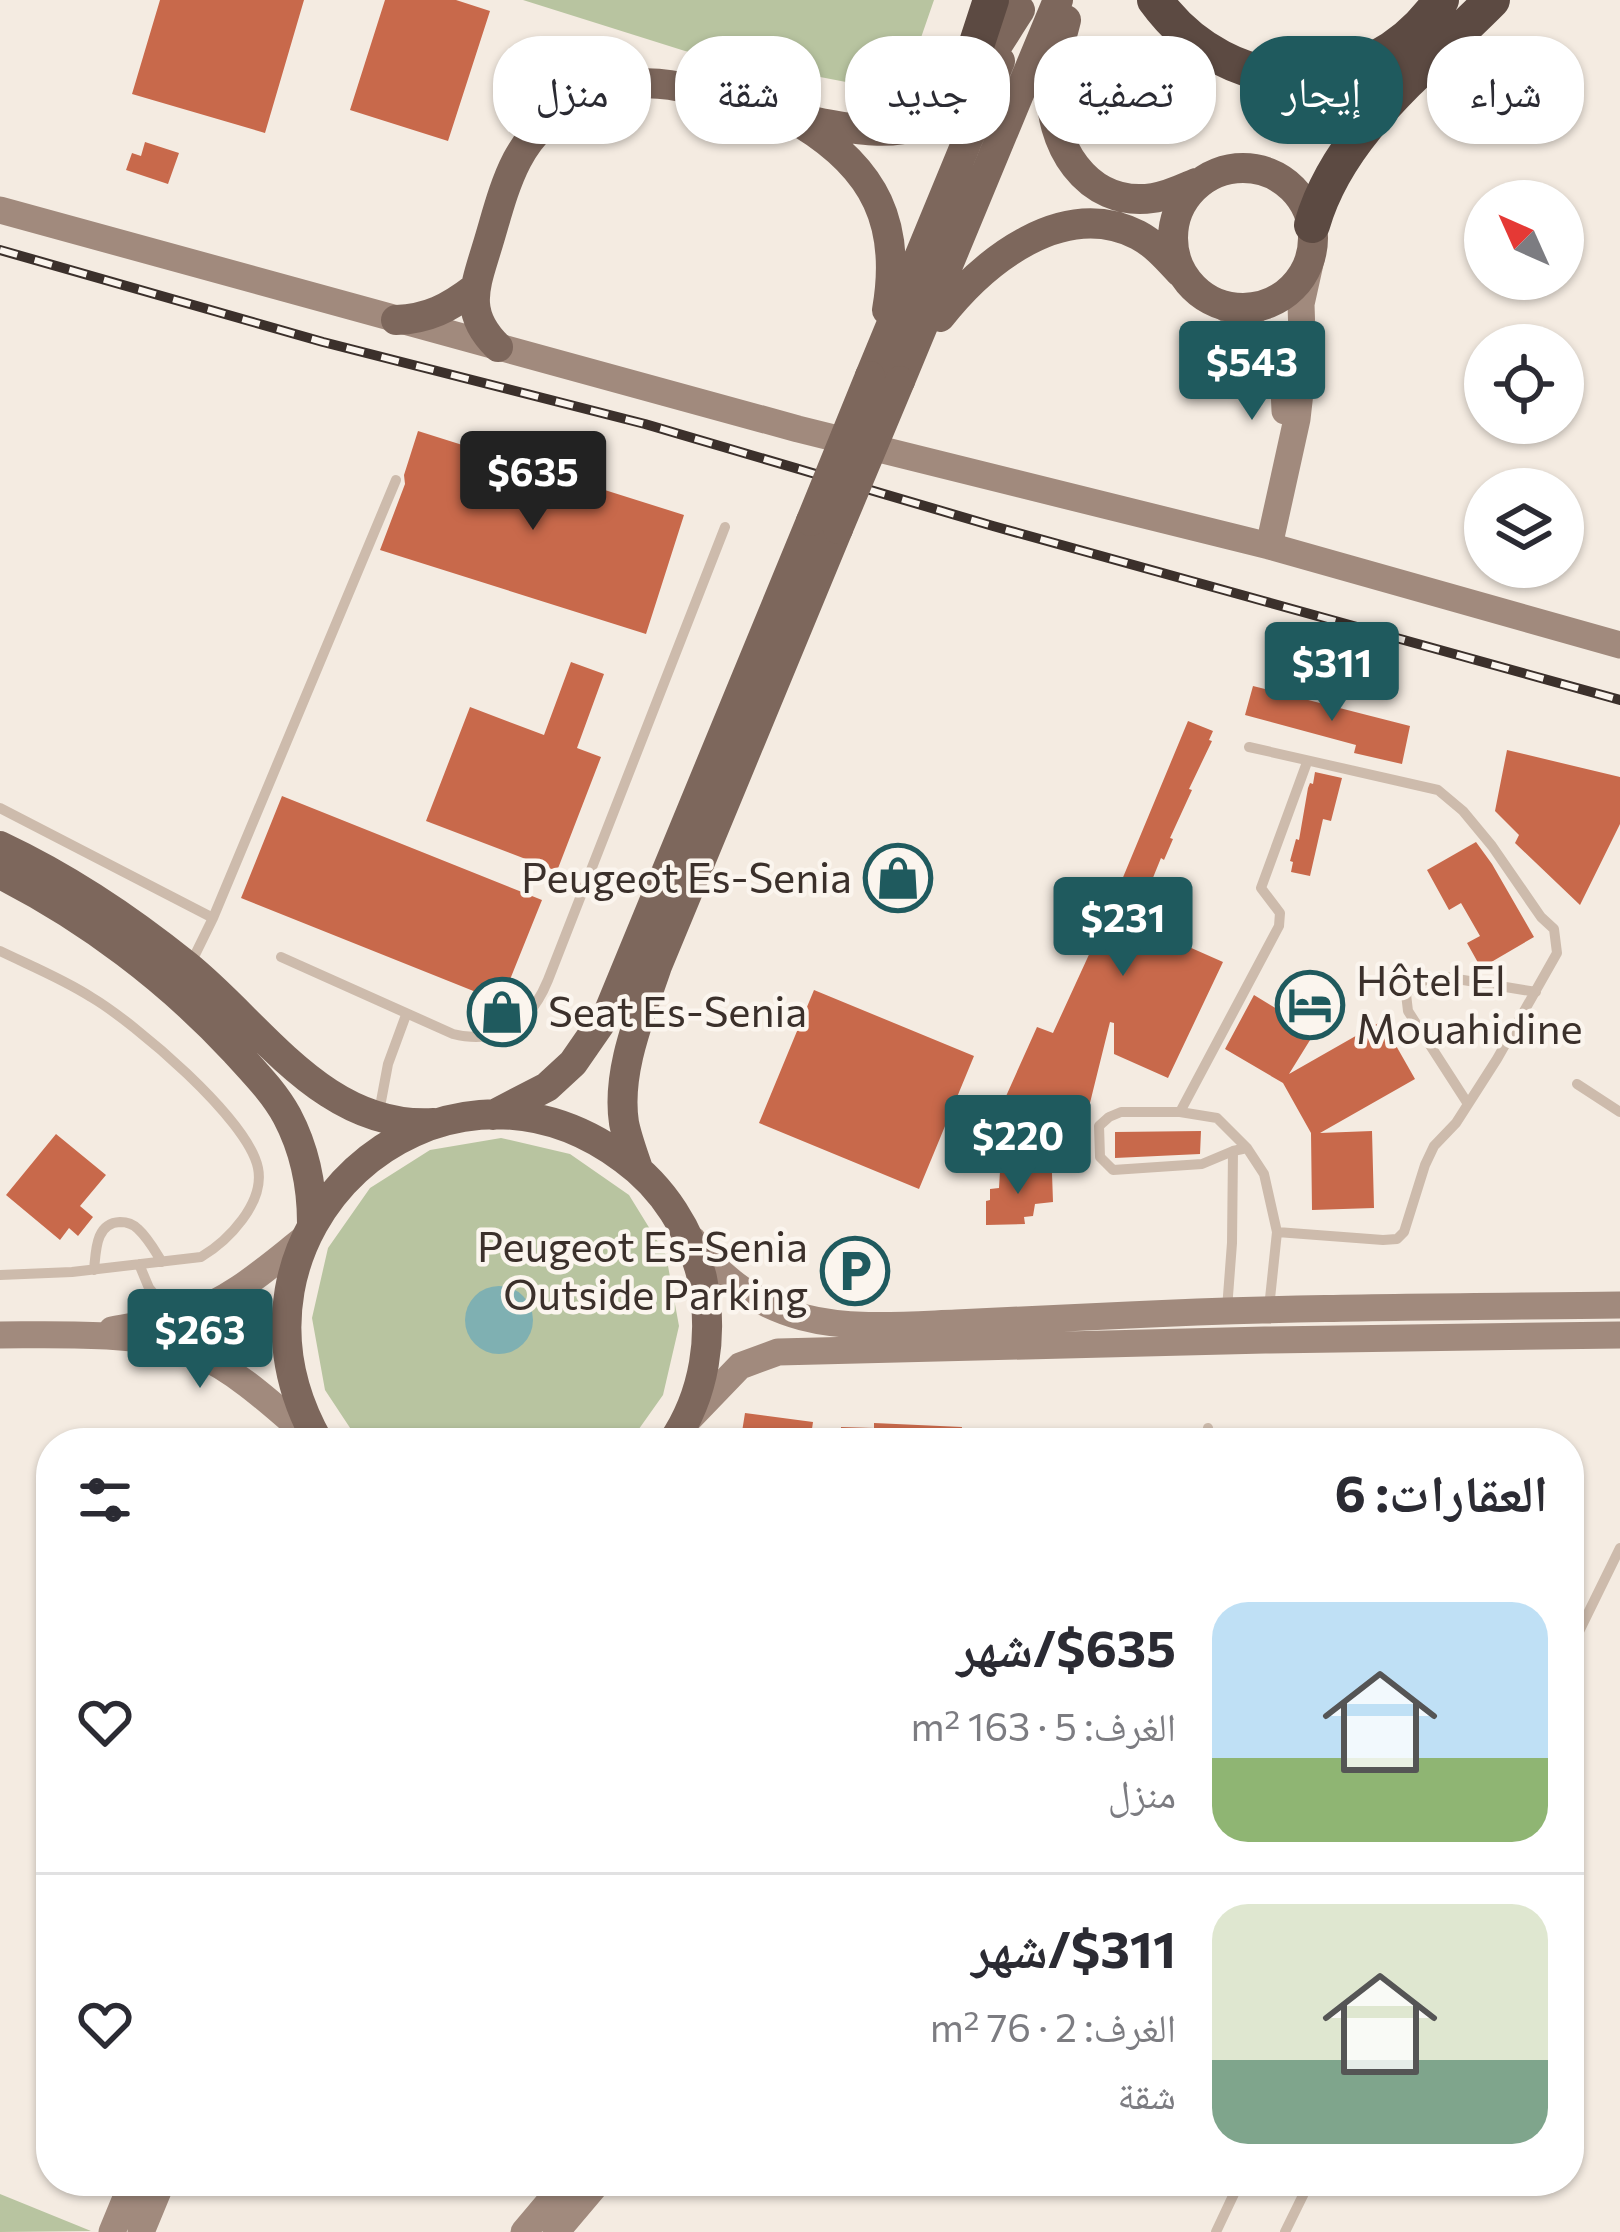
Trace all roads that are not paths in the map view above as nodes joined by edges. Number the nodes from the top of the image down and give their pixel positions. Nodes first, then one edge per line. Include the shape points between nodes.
1 (1058, 0) edge
2 (1071, 0) edge
3 (1156, 0) edge
4 (1441, 0) edge
5 (1492, 0) edge
6 (1012, 3) edge
7 (985, 36) edge
8 (675, 86) edge
9 (821, 136) edge
10 (963, 144) edge
11 (962, 152) junction
12 (1202, 181) junction
13 (0, 210) edge
14 (1311, 242) junction
15 (1185, 278) junction
16 (475, 288) junction
17 (1220, 304) junction
18 (396, 320) junction
19 (498, 346) junction
20 (915, 351) junction
21 (883, 371) junction
22 (396, 480) dead end
23 (824, 525) junction
24 (725, 527) dead end
25 (1262, 544) junction
26 (1620, 645) edge
27 (1250, 747) dead end
28 (1306, 766) dead end
29 (0, 808) edge
30 (26, 820) junction
31 (4, 857) edge
32 (213, 918) junction
33 (0, 951) edge
34 (281, 957) dead end
35 (189, 968) junction
36 (1536, 992) junction
37 (406, 1015) junction
38 (1577, 1084) dead end
39 (1468, 1104) junction
40 (1180, 1112) junction
41 (1620, 1112) edge
42 (379, 1115) junction
43 (492, 1115) junction
44 (446, 1122) junction
45 (1247, 1148) junction
46 (1233, 1150) junction
47 (638, 1169) junction
48 (681, 1223) junction
49 (309, 1230) junction
50 (1277, 1232) junction
51 (162, 1262) junction
52 (139, 1264) junction
53 (94, 1270) junction
54 (0, 1275) edge
55 (1620, 1305) edge
56 (1269, 1309) junction
57 (1227, 1310) junction
58 (174, 1318) junction
59 (0, 1335) edge
60 (1620, 1335) edge
61 (84, 1336) junction
62 (1265, 1340) junction
63 (300, 1428) edge
64 (311, 1428) edge
65 (682, 1428) edge
66 (685, 1428) edge
67 (1620, 1548) edge
68 (1584, 1621) edge
69 (127, 2196) edge
70 (156, 2196) edge
71 (554, 2196) edge
72 (586, 2196) edge
73 (1233, 2196) edge
74 (1303, 2196) edge
75 (112, 2232) edge
76 (141, 2232) edge
77 (524, 2232) edge
78 (556, 2232) edge
79 (1216, 2232) edge
80 (1286, 2232) edge

1 - 20 main road
2 - 12 main road via 1052,85 1059,144 1096,186 1121,196 1148,199
3 - 4 highway via 1214,53 1272,76 1305,79 1399,46
5 - 14 highway via 1334,169
6 - 7 highway
6 - 11 main road
8 - 16 main road via 597,92 542,127 508,181
9 - 21 main road via 844,154 881,208 891,258
10 - 11 main road
11 - 21 main road
12 - 14 main road via 1243,167 1284,179 1310,214
12 - 15 main road via 1174,226
13 - 18 main road
14 - 17 main road via 1303,276 1275,301
14 - 25 main road via 1301,392
15 - 17 main road
15 - 20 main road via 1138,235 1082,224 1054,230 1024,242 962,289
16 - 18 main road via 434,314
16 - 19 main road via 479,323
17 - 25 main road via 1274,350 1285,390
18 - 19 main road
19 - 25 main road
20 - 21 main road
21 - 23 main road, bridge
22 - 32 lane
23 - 43 main road via 609,1011 547,1087
23 - 47 main road via 636,1027 623,1121
24 - 37 lane via 538,1003 511,1030 477,1038
25 - 26 main road
27 - 36 lane via 1438,790 1554,929 1557,952
28 - 40 lane via 1262,888 1280,926
29 - 30 lane
30 - 31 lane
30 - 32 lane
31 - 35 main road via 94,896
31 - 49 main road via 248,1065 295,1134 309,1177
32 - 35 lane
33 - 51 lane via 128,1023 208,1095 249,1148 259,1178 234,1230 201,1257
34 - 37 lane
35 - 42 main road via 310,1081
36 - 39 lane
36 - 39 lane via 1445,977 1416,982 1406,994 1408,1011
37 - 42 lane
38 - 41 lane
39 - 50 lane via 1434,1146 1397,1239
40 - 45 lane via 1217,1118
40 - 46 lane via 1109,1117 1100,1126 1100,1157 1113,1170 1202,1164
42 - 44 main road
43 - 44 main road
43 - 47 main road via 570,1128
44 - 49 main road via 369,1159
45 - 46 lane
45 - 50 lane via 1264,1174
46 - 57 lane
47 - 48 main road
48 - 57 main road via 707,1261 762,1302 840,1324
48 - 65 main road via 707,1302 704,1364
49 - 58 main road via 241,1288
49 - 64 main road via 290,1282 285,1329 295,1391
50 - 56 lane
51 - 52 lane
51 - 53 lane via 140,1230 120,1222 100,1233
52 - 53 lane
52 - 58 lane
53 - 54 lane
55 - 56 main road
56 - 57 main road
56 - 62 main road
58 - 61 main road
59 - 61 main road
60 - 62 main road
61 - 63 main road via 199,1354
62 - 66 main road via 778,1352 740,1366
67 - 68 lane
69 - 75 main road
70 - 76 main road
71 - 77 main road
72 - 78 main road
73 - 79 lane
74 - 80 lane

